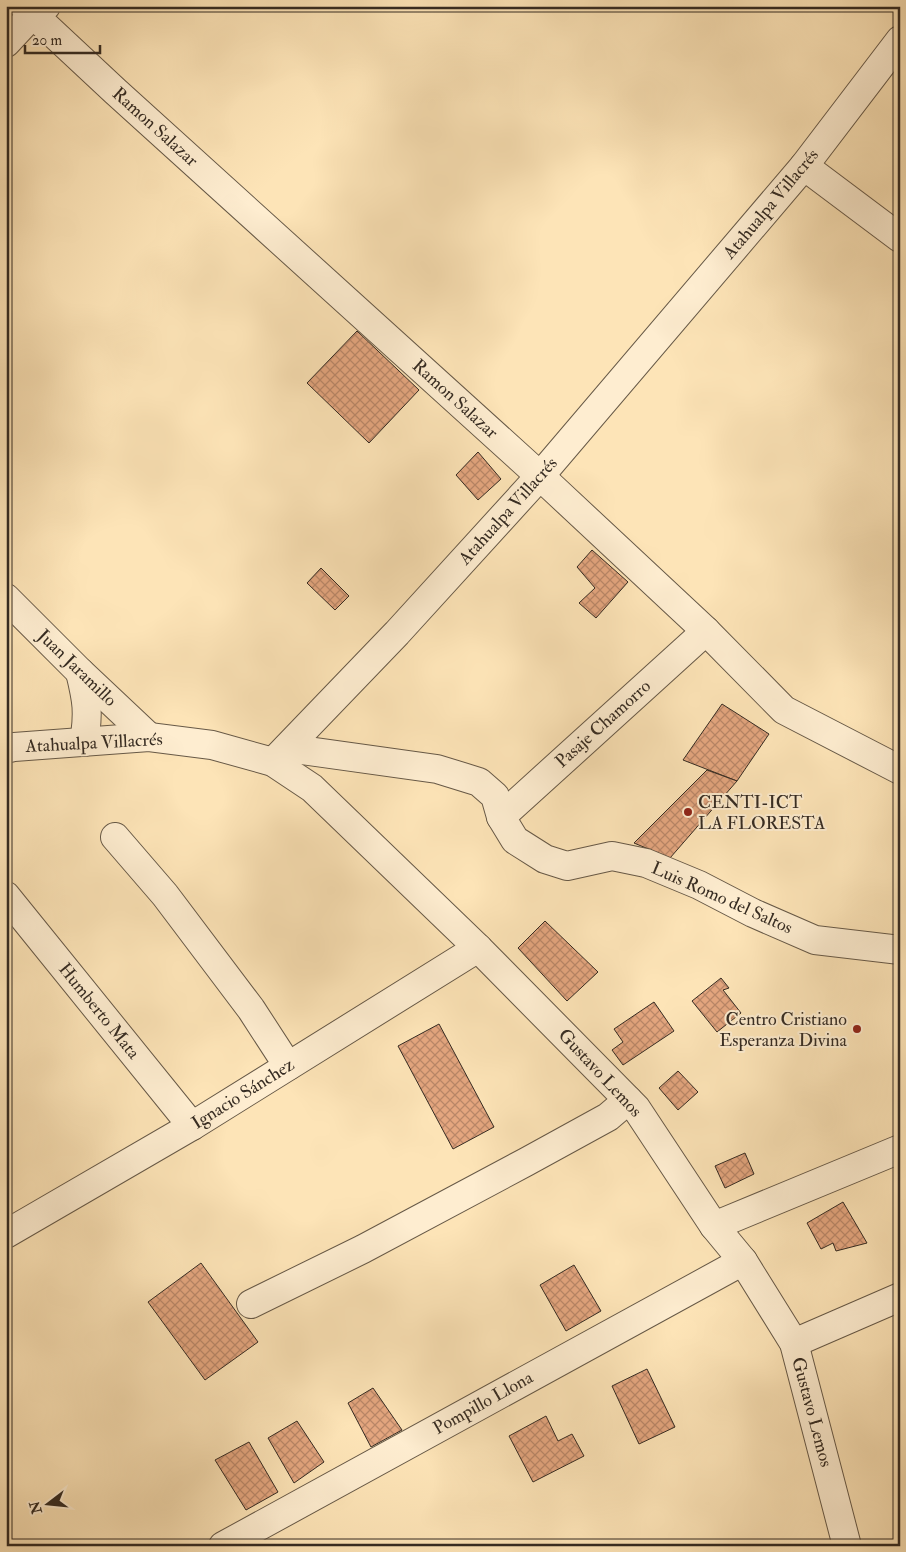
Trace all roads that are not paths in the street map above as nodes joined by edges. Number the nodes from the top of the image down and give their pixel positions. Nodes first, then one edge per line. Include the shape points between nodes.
1 (34, 9) edge
2 (6, 43) edge
3 (898, 45) edge
4 (804, 166) junction
5 (900, 238) edge
6 (540, 476) junction
7 (6, 598) edge
8 (706, 631) junction
9 (80, 672) junction
10 (150, 737) junction
11 (84, 742) junction
12 (6, 749) edge
13 (280, 755) junction
14 (900, 770) edge
15 (501, 817) junction
16 (115, 837) dead end
17 (6, 896) edge
18 (478, 948) junction
19 (900, 950) edge
20 (288, 1066) junction
21 (628, 1100) junction
22 (192, 1126) junction
23 (900, 1149) edge
24 (714, 1226) junction
25 (6, 1234) edge
26 (744, 1261) junction
27 (900, 1297) edge
28 (251, 1304) dead end
29 (794, 1343) junction
30 (223, 1546) edge
31 (847, 1546) edge

1 - 2 street
1 - 6 street, Ramon Salazar
3 - 4 street, Atahualpa Villacrés
4 - 5 street
4 - 6 street, Atahualpa Villacrés
6 - 8 street, Ramon Salazar
6 - 13 street, Atahualpa Villacrés
7 - 9 street, Juan Jaramillo
8 - 14 street, Ramon Salazar via 784,710
8 - 15 street, Pasaje Chamorro
9 - 10 street, Juan Jaramillo
9 - 11 street via 88,720
10 - 11 street, Atahualpa Villacrés
10 - 13 street, Atahualpa Villacrés
11 - 12 street, Atahualpa Villacrés
13 - 15 street, Luis Romo del Saltos via 437,769 479,782 495,796
13 - 18 street, Gustavo Lemos
15 - 19 street, Luis Romo del Saltos via 515,840 545,859 567,866 612,856 646,863 815,940
16 - 20 street via 165,895 251,1009
17 - 22 street, Humberto Mata
18 - 20 street, Ignacio Sánchez
18 - 21 street, Gustavo Lemos
20 - 22 street, Ignacio Sánchez
21 - 24 street, Gustavo Lemos
21 - 28 street via 608,1117 526,1162 363,1249
22 - 25 street, Ignacio Sánchez
23 - 24 street
24 - 26 street, Gustavo Lemos
26 - 29 street, Gustavo Lemos
26 - 30 street, Pompillo Llona
27 - 29 street
29 - 31 street, Gustavo Lemos

